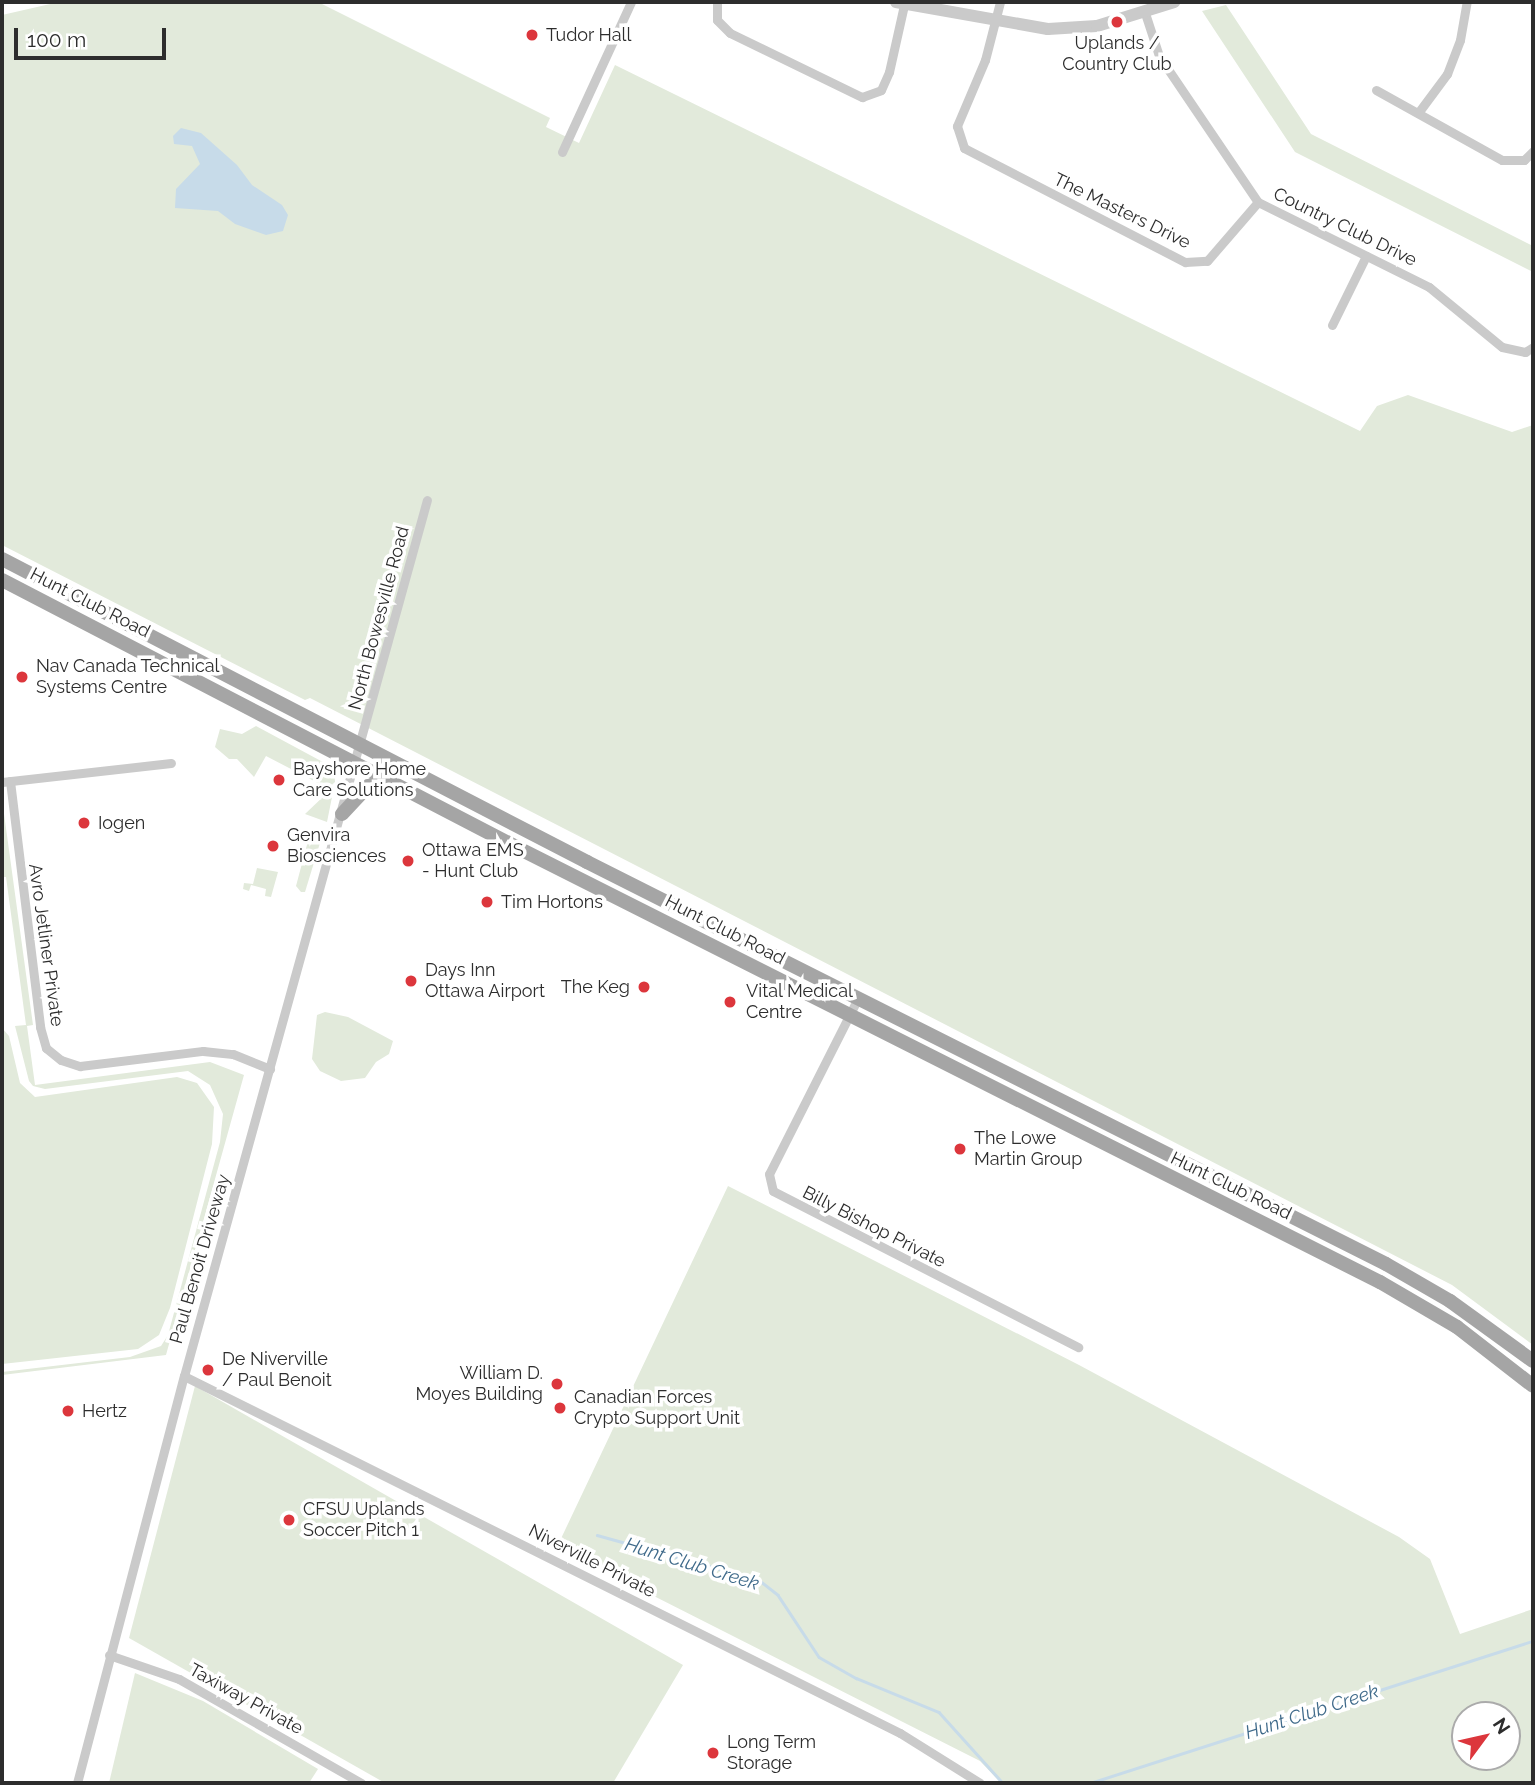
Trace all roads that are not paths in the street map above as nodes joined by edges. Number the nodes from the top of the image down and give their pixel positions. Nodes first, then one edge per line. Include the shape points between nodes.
1 (631, 2) edge
2 (717, 2) edge
3 (1000, 2) edge
4 (1174, 2) edge
5 (1467, 2) edge
6 (900, 3) edge
7 (1144, 10) junction
8 (996, 21) junction
9 (1376, 90) dead end
10 (1418, 113) junction
11 (1533, 151) edge
12 (562, 152) dead end
13 (1258, 202) junction
14 (1366, 256) junction
15 (1332, 325) dead end
16 (1533, 347) edge
17 (427, 500) dead end
18 (2, 559) edge
19 (2, 580) edge
20 (361, 745) junction
21 (356, 762) junction
22 (171, 763) dead end
23 (6, 781) edge
24 (396, 784) junction
25 (342, 814) junction
26 (858, 998) junction
27 (849, 1015) junction
28 (270, 1069) junction
29 (1079, 1347) dead end
30 (1533, 1361) edge
31 (184, 1376) junction
32 (1533, 1386) edge
33 (109, 1655) junction
34 (77, 1783) edge
35 (361, 1783) edge
36 (980, 1783) edge

1 - 12 street
2 - 6 street via 717,20 730,33 862,97 881,90 889,72
3 - 8 street
4 - 7 street
5 - 10 street via 1447,74
6 - 8 street
7 - 8 street via 1097,26 1073,28
7 - 13 street, Country Club Drive via 1159,56
8 - 13 street, The Masters Drive via 957,126 958,141 972,154 1185,262 1206,261
9 - 10 street
10 - 11 street via 1502,160 1524,160
13 - 14 street, Country Club Drive
14 - 15 street
14 - 16 street, Country Club Drive via 1429,287 1502,347 1525,352
17 - 20 street, North Bowesville Road
18 - 20 main road, Hunt Club Road
19 - 21 main road, Hunt Club Road
20 - 21 street, Paul Benoit Driveway
20 - 26 main road, Hunt Club Road
21 - 24 main road, Hunt Club Road
21 - 25 street, Paul Benoit Driveway
22 - 23 street
23 - 28 street, Avro Jetliner Private via 46,1048 61,1060 80,1066 203,1051 233,1054
24 - 25 main road via 368,786
24 - 27 main road, Hunt Club Road
25 - 28 street, Paul Benoit Driveway
26 - 27 street, Billy Bishop Private
26 - 30 main road, Hunt Club Road via 1386,1264 1459,1306
27 - 29 street, Billy Bishop Private via 769,1174 773,1191
27 - 32 main road, Hunt Club Road via 1390,1287 1463,1332
28 - 31 street, Paul Benoit Driveway
31 - 33 street, Paul Benoit Driveway
31 - 36 street, Niverville Private via 900,1733
33 - 34 street, Paul Benoit Driveway
33 - 35 street, Taxiway Private via 179,1679

